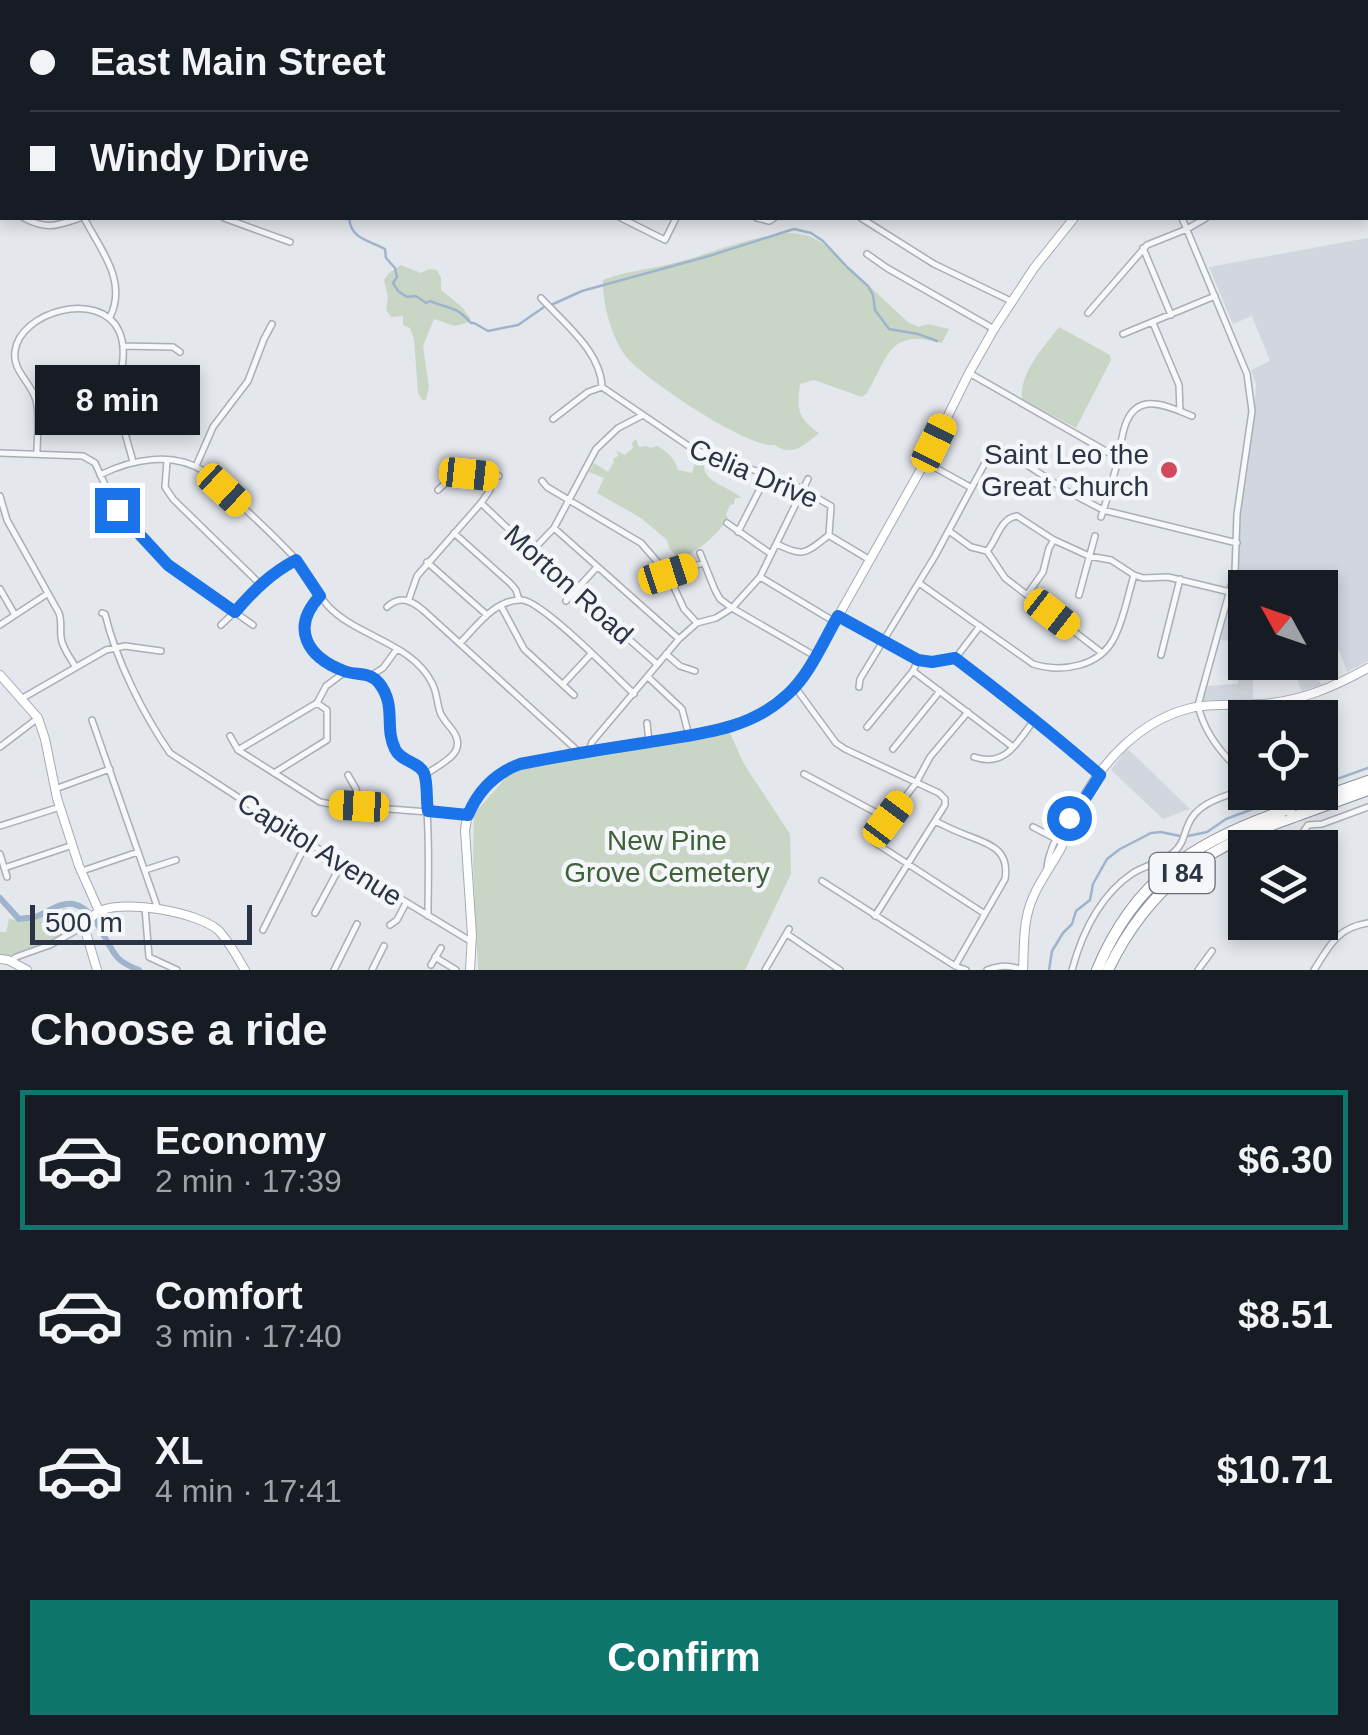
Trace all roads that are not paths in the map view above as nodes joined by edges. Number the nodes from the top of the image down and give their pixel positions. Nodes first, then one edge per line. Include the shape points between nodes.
1 (29, 220) edge
2 (74, 220) edge
3 (83, 220) edge
4 (230, 220) edge
5 (624, 220) edge
6 (675, 220) edge
7 (864, 220) edge
8 (1072, 220) edge
9 (1183, 220) edge
10 (1203, 220) edge
11 (1187, 229) junction
12 (290, 242) dead end
13 (1143, 248) junction
14 (868, 254) dead end
15 (1215, 296) junction
16 (541, 298) dead end
17 (1012, 302) junction
18 (1088, 313) dead end
19 (1171, 315) junction
20 (110, 317) junction
21 (1153, 323) junction
22 (272, 324) dead end
23 (994, 328) junction
24 (1123, 334) dead end
25 (123, 346) junction
26 (180, 352) dead end
27 (969, 373) junction
28 (602, 387) junction
29 (1180, 411) junction
30 (643, 415) junction
31 (1192, 416) dead end
32 (553, 419) dead end
33 (0, 454) edge
34 (37, 454) junction
35 (1119, 458) junction
36 (166, 461) junction
37 (132, 462) junction
38 (925, 462) junction
39 (196, 466) junction
40 (766, 475) junction
41 (100, 476) junction
42 (808, 479) dead end
43 (542, 481) dead end
44 (970, 487) junction
45 (803, 489) junction
46 (438, 490) dead end
47 (0, 496) edge
48 (569, 501) junction
49 (481, 504) junction
50 (1102, 513) junction
51 (727, 524) dead end
52 (554, 528) junction
53 (948, 530) junction
54 (454, 532) junction
55 (738, 532) junction
56 (829, 535) junction
57 (1095, 536) dead end
58 (1054, 540) junction
59 (1237, 543) junction
60 (776, 544) junction
61 (531, 552) junction
62 (988, 552) junction
63 (700, 553) dead end
64 (771, 554) junction
65 (1089, 556) junction
66 (296, 560) junction
67 (870, 560) junction
68 (428, 562) junction
69 (703, 563) junction
70 (597, 567) junction
71 (1233, 570) edge
72 (668, 574) junction
73 (1134, 575) junction
74 (760, 577) junction
75 (1180, 580) junction
76 (919, 583) junction
77 (260, 584) junction
78 (0, 590) edge
79 (574, 592) junction
80 (1228, 592) edge
81 (47, 594) junction
82 (1027, 595) junction
83 (1078, 595) dead end
84 (320, 596) junction
85 (1228, 599) edge
86 (410, 600) junction
87 (519, 600) junction
88 (566, 602) dead end
89 (387, 606) dead end
90 (500, 606) junction
91 (732, 608) junction
92 (235, 612) junction
93 (102, 613) dead end
94 (15, 615) junction
95 (487, 615) junction
96 (836, 619) junction
97 (697, 624) junction
98 (0, 625) edge
99 (222, 625) dead end
100 (253, 625) dead end
101 (980, 626) junction
102 (679, 638) junction
103 (884, 641) junction
104 (460, 643) junction
105 (114, 648) junction
106 (397, 649) junction
107 (161, 651) dead end
108 (1102, 652) junction
109 (591, 654) junction
110 (666, 654) junction
111 (815, 656) junction
112 (1162, 656) dead end
113 (955, 658) junction
114 (918, 660) junction
115 (657, 664) junction
116 (75, 666) junction
117 (1368, 668) edge
118 (913, 671) junction
119 (345, 672) junction
120 (695, 672) dead end
121 (0, 675) edge
122 (372, 676) junction
123 (648, 677) junction
124 (564, 683) junction
125 (795, 687) junction
126 (859, 687) dead end
127 (940, 690) junction
128 (574, 694) dead end
129 (634, 694) junction
130 (21, 699) junction
131 (317, 703) junction
132 (1198, 707) junction
133 (968, 712) junction
134 (38, 718) junction
135 (1036, 719) junction
136 (92, 720) dead end
137 (647, 724) dead end
138 (867, 727) dead end
139 (230, 736) dead end
140 (689, 736) junction
141 (649, 742) junction
142 (0, 747) edge
143 (1013, 747) junction
144 (893, 749) dead end
145 (238, 750) junction
146 (585, 752) junction
147 (1228, 756) edge
148 (974, 757) dead end
149 (110, 770) junction
150 (274, 773) junction
151 (804, 774) dead end
152 (348, 775) dead end
153 (425, 775) junction
154 (1100, 775) junction
155 (1368, 778) edge
156 (916, 783) junction
157 (54, 789) junction
158 (1368, 793) edge
159 (1341, 795) junction
160 (1228, 796) edge
161 (1338, 796) edge
162 (359, 806) junction
163 (60, 807) junction
164 (1368, 807) edge
165 (1283, 810) edge
166 (1284, 810) edge
167 (1287, 810) edge
168 (428, 811) junction
169 (1076, 813) junction
170 (468, 815) junction
171 (888, 819) junction
172 (935, 821) junction
173 (1308, 825) junction
174 (0, 826) edge
175 (1034, 827) dead end
176 (1306, 830) edge
177 (1056, 839) junction
178 (307, 842) junction
179 (72, 846) junction
180 (138, 852) junction
181 (0, 854) edge
182 (176, 860) dead end
183 (342, 862) junction
184 (908, 865) junction
185 (4, 868) junction
186 (145, 870) junction
187 (1048, 870) junction
188 (82, 871) junction
189 (7, 878) dead end
190 (822, 881) dead end
191 (406, 902) junction
192 (145, 908) junction
193 (158, 909) junction
194 (315, 914) dead end
195 (984, 914) junction
196 (428, 916) junction
197 (876, 916) junction
198 (92, 918) junction
199 (1368, 923) edge
200 (357, 924) dead end
201 (390, 925) dead end
202 (263, 930) dead end
203 (472, 942) junction
204 (384, 946) dead end
205 (441, 948) dead end
206 (1212, 951) dead end
207 (436, 958) junction
208 (0, 960) edge
209 (10, 962) junction
210 (431, 965) dead end
211 (955, 966) junction
212 (28, 970) edge
213 (97, 970) edge
214 (177, 970) edge
215 (245, 970) edge
216 (334, 970) edge
217 (372, 970) edge
218 (456, 970) edge
219 (470, 970) edge
220 (765, 970) edge
221 (840, 970) edge
222 (966, 970) edge
223 (987, 970) edge
224 (1023, 970) edge
225 (1072, 970) edge
226 (1097, 970) edge
227 (1108, 970) edge
228 (1198, 970) edge
229 (1314, 970) edge

1 - 2 street via 52,226
3 - 20 street via 114,277 118,293
4 - 12 street
5 - 6 street via 665,240
7 - 17 street
8 - 17 main road
9 - 11 street
10 - 11 street
11 - 13 street
11 - 15 street
13 - 18 street
13 - 19 street
14 - 23 street
15 - 19 street
15 - 59 street via 1251,398
16 - 28 street via 598,365
17 - 23 main road
19 - 21 street
20 - 25 street
20 - 34 street via 90,309 48,314 14,350 16,368 37,403
21 - 24 street
21 - 29 street via 1178,385
22 - 39 street via 248,381 213,427
23 - 27 main road
25 - 26 street
25 - 37 street via 119,400
27 - 35 street
27 - 38 main road
28 - 30 street, Celia Drive
28 - 32 street
29 - 31 street
29 - 35 street via 1136,408
30 - 40 street, Celia Drive via 692,449
30 - 48 street via 596,449
33 - 34 street
34 - 41 street via 83,456
35 - 50 street
36 - 37 street
36 - 39 street
36 - 77 street via 165,488 173,499
37 - 41 street
38 - 44 street
38 - 67 main road
39 - 66 street
40 - 45 street, Celia Drive
40 - 55 street
41 - 92 street via 117,510 168,565
42 - 45 street
43 - 48 street
44 - 50 street via 989,453 1000,448
44 - 53 street
45 - 56 street, Celia Drive via 831,506
45 - 60 street
46 - 49 street via 455,476 495,476
47 - 81 street
48 - 52 street
48 - 72 street via 642,544
49 - 54 street
49 - 61 street, Morton Road
50 - 59 street
51 - 55 street
52 - 61 street
52 - 70 street
53 - 62 street
53 - 76 street
54 - 68 street
54 - 87 street via 511,584
55 - 64 street
56 - 60 street, Celia Drive via 806,553
56 - 67 street
57 - 65 street
58 - 62 street via 1010,517
58 - 65 street
58 - 82 street
59 - 71 street
60 - 64 street
61 - 79 street, Morton Road
62 - 82 street
63 - 69 street
64 - 74 street
65 - 73 street
65 - 83 street
66 - 77 street
66 - 84 street
67 - 96 main road
68 - 86 street
68 - 95 street
69 - 72 street
69 - 91 street via 720,599
70 - 79 street
70 - 102 street
72 - 97 street
73 - 75 street
73 - 108 street via 1115,637
74 - 91 street
74 - 96 street
75 - 80 street
75 - 112 street
76 - 101 street
76 - 103 street
77 - 92 street
78 - 94 street
79 - 88 street
79 - 115 street, Morton Road
81 - 94 street
81 - 116 street
82 - 108 street
84 - 106 street via 342,619
84 - 119 street via 303,627 306,643
85 - 132 street
86 - 89 street
86 - 104 street
87 - 90 street
87 - 109 street via 546,612
90 - 95 street
90 - 124 street via 524,649
91 - 97 street
91 - 111 street
92 - 99 street
92 - 100 street
93 - 105 street
94 - 98 street
95 - 104 street
96 - 103 street
96 - 111 main road
97 - 102 street
101 - 108 street via 1045,668 1085,665
101 - 113 street
102 - 110 street
103 - 114 street
103 - 126 street
104 - 146 street
105 - 107 street
105 - 116 street
105 - 178 street, Capitol Avenue via 170,753
106 - 122 street
106 - 153 street via 431,680 458,740 454,755
109 - 124 street
109 - 129 street
110 - 115 street
110 - 120 street
111 - 125 main road
113 - 114 street
113 - 135 street
114 - 118 street
115 - 123 street
116 - 130 street
117 - 132 main road via 1292,700
118 - 127 street
118 - 138 street
119 - 122 street
119 - 131 street
121 - 130 main road
122 - 153 street via 389,700 396,752
123 - 129 street
123 - 140 street via 682,709
124 - 128 street
125 - 140 main road via 759,716
125 - 156 street via 836,743
127 - 133 street
127 - 144 street
129 - 146 street
130 - 134 main road
131 - 145 street
131 - 150 street via 326,710 327,740
132 - 147 street
132 - 154 main road via 1140,732
133 - 143 street
133 - 156 street
134 - 142 street
134 - 157 main road
135 - 143 street
135 - 154 street
136 - 149 street
137 - 141 street
139 - 145 street
140 - 141 main road
141 - 146 main road
143 - 148 street via 990,762
145 - 150 street
146 - 170 main road via 513,767 486,787
149 - 157 street
149 - 180 street
150 - 162 street via 320,802
151 - 171 street
152 - 162 street
153 - 168 street
154 - 169 main road
155 - 159 highway via 1348,784
156 - 171 street
156 - 172 street via 945,799
157 - 163 main road
158 - 159 highway, I 84
159 - 161 highway, I 84
160 - 225 street via 1202,807 1174,852 1109,895 1084,934
162 - 168 street
163 - 174 street
163 - 179 main road
164 - 173 street
165 - 226 highway, I 84 via 1223,834 1176,864 1131,910
166 - 227 highway, I 84 via 1184,872 1139,918
167 - 173 street
168 - 170 street
168 - 196 street
169 - 177 street
169 - 187 main road
170 - 203 main road
171 - 184 street via 874,842
172 - 184 street
172 - 195 street via 989,843 1007,866
173 - 176 street
175 - 177 street
177 - 187 street
178 - 183 street, Capitol Avenue
178 - 202 street
179 - 185 street
179 - 188 main road
180 - 186 street
180 - 188 street
181 - 185 street
182 - 186 street
183 - 191 street, Capitol Avenue
183 - 194 street
184 - 195 street
184 - 197 street
185 - 189 street
186 - 193 street
187 - 224 main road via 1028,911
188 - 198 main road
190 - 197 street
191 - 196 street, Capitol Avenue
191 - 201 street
192 - 193 main road
192 - 198 main road via 106,908
192 - 214 street via 151,959
193 - 215 main road via 211,925
195 - 211 street
196 - 203 street, Capitol Avenue
197 - 211 street
198 - 209 street
198 - 213 main road via 86,938
199 - 229 street via 1334,939
200 - 216 street
203 - 219 main road
204 - 217 street
205 - 207 street
206 - 228 street
207 - 210 street
207 - 218 street
208 - 209 main road
209 - 212 main road
211 - 222 street
220 - 221 street via 788,932
223 - 224 street

